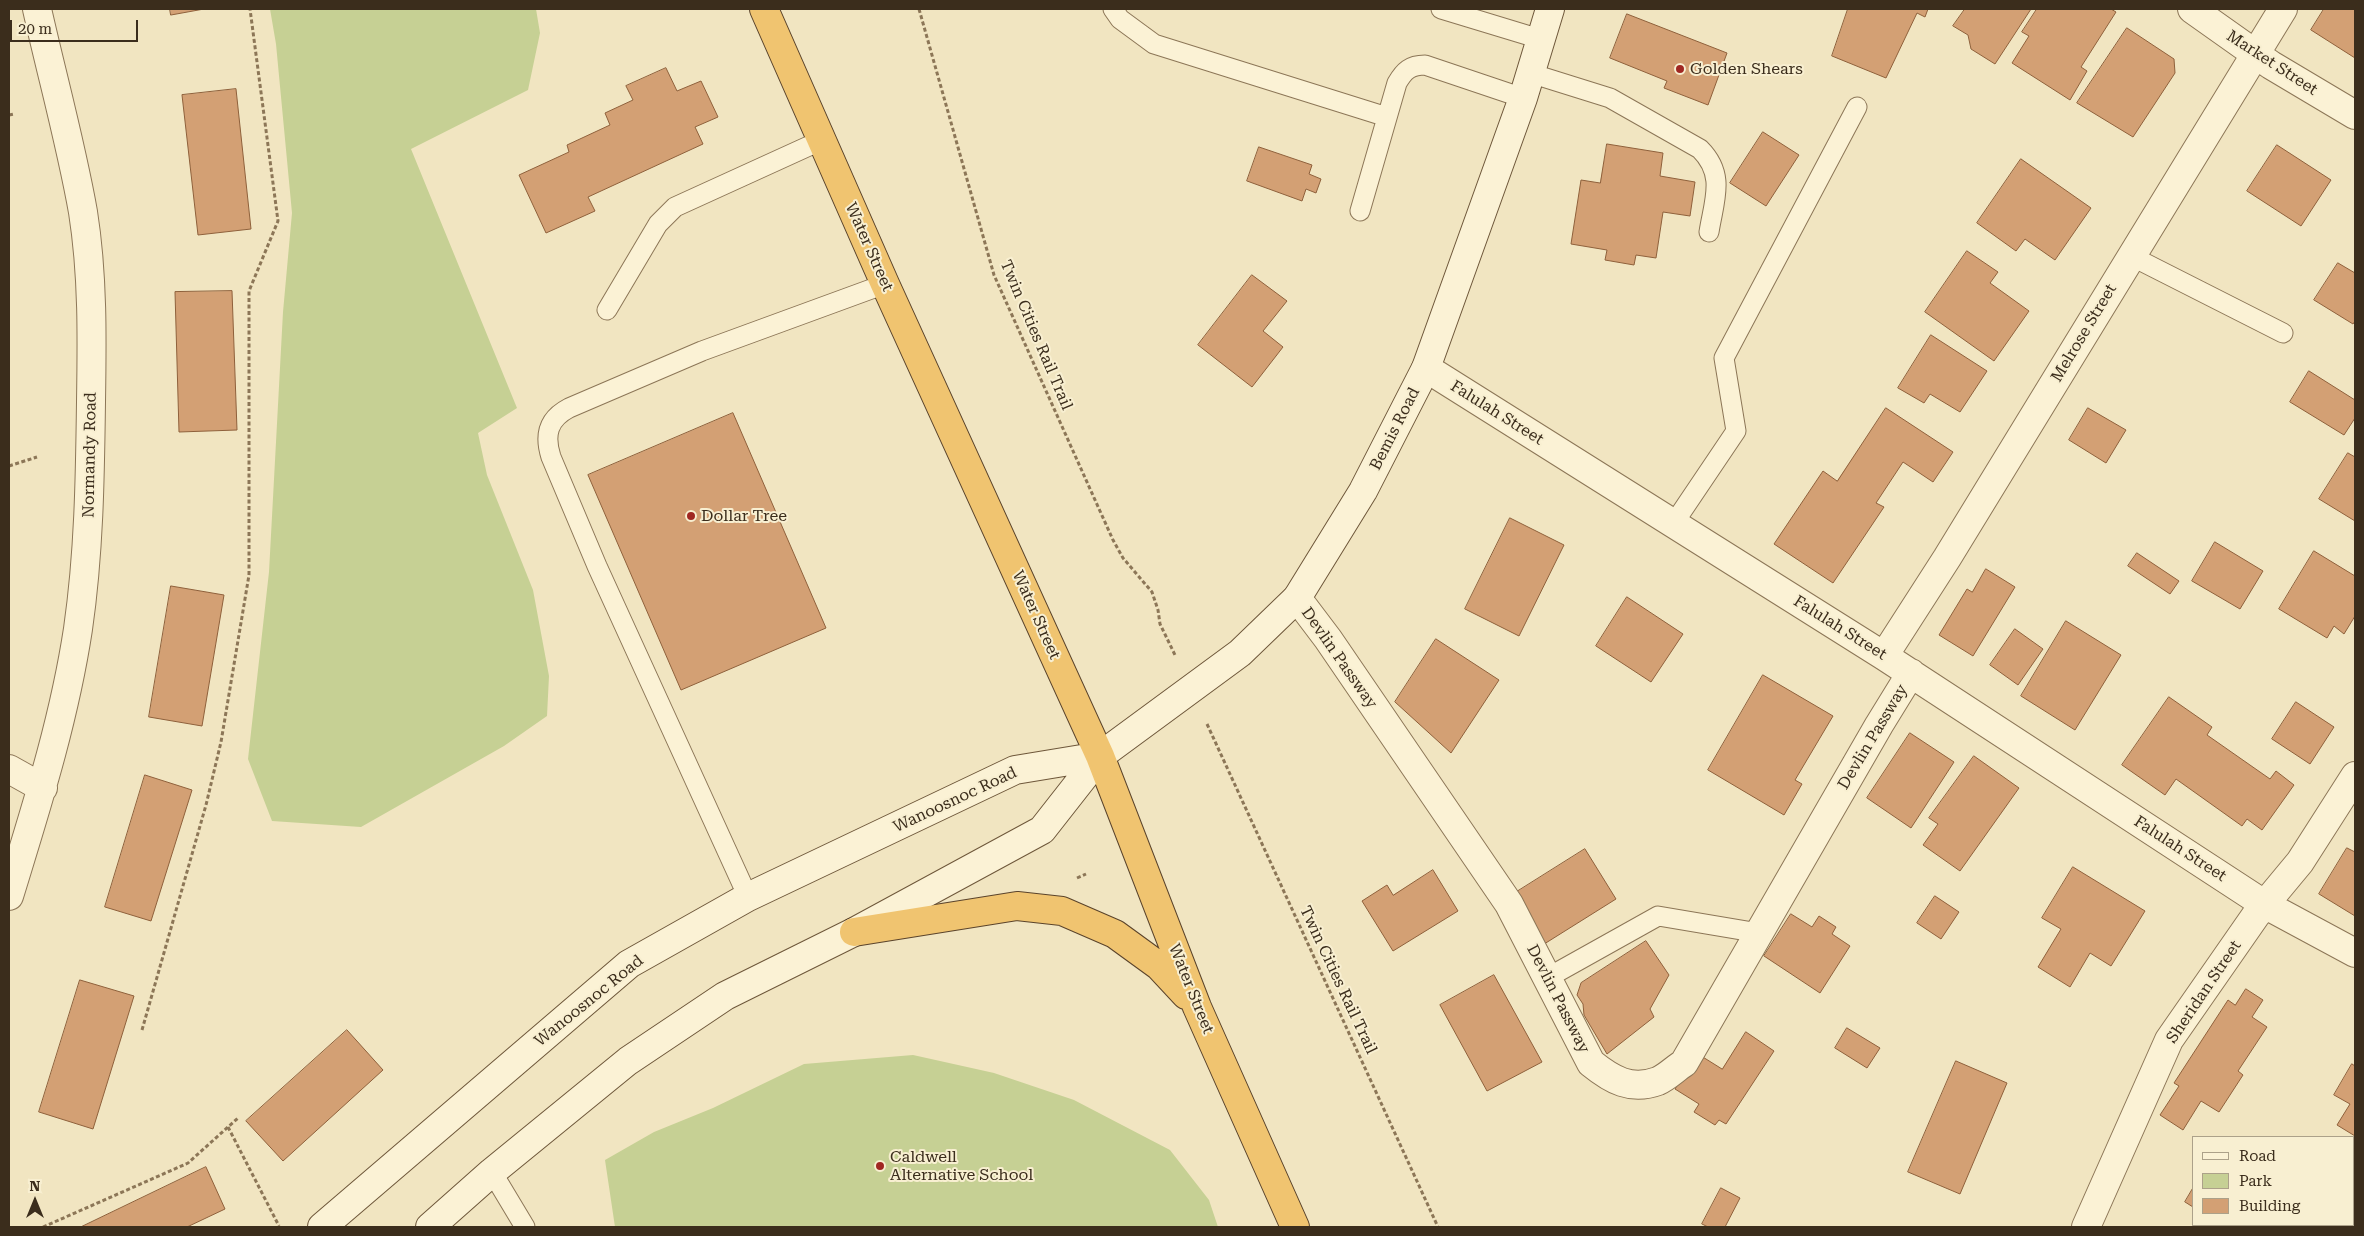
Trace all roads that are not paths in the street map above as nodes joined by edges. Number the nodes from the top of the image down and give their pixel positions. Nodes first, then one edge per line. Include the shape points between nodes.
1 (37, 9) edge
2 (764, 9) edge
3 (1113, 9) edge
4 (1442, 9) edge
5 (1550, 9) edge
6 (2192, 9) edge
7 (2283, 9) edge
8 (1540, 39) junction
9 (2254, 53) junction
10 (1526, 86) junction
11 (1857, 107) dead end
12 (2355, 115) edge
13 (1387, 118) junction
14 (822, 140) junction
15 (1360, 211) dead end
16 (1709, 232) dead end
17 (2131, 256) junction
18 (885, 284) junction
19 (607, 310) dead end
20 (2283, 333) dead end
21 (1426, 368) junction
22 (1674, 523) junction
23 (1297, 598) junction
24 (1884, 656) junction
25 (1911, 673) junction
26 (1100, 756) junction
27 (9, 769) edge
28 (2355, 776) edge
29 (43, 788) junction
30 (9, 896) edge
31 (748, 897) junction
32 (2264, 904) junction
33 (854, 932) junction
34 (1759, 933) junction
35 (2355, 953) edge
36 (1547, 978) junction
37 (1197, 1008) junction
38 (492, 1172) junction
39 (322, 1227) edge
40 (430, 1227) edge
41 (525, 1227) edge
42 (1295, 1227) edge
43 (2086, 1227) edge

1 - 29 street, Normandy Road via 83,214 92,361 84,583 66,693
2 - 14 highway, Water Street
3 - 13 lane via 1120,19 1154,44
4 - 8 lane
5 - 8 street, Bemis Road
6 - 9 street, Market Street
7 - 9 street, Melrose Street
8 - 10 street, Bemis Road
9 - 12 street, Market Street
9 - 17 street, Melrose Street
10 - 13 lane via 1415,65 1404,71
10 - 16 lane via 1610,98 1700,150 1710,159 1716,176
10 - 21 street, Bemis Road
11 - 22 lane via 1724,358 1736,431
13 - 15 lane
14 - 18 highway, Water Street
14 - 19 lane via 675,207 658,224
17 - 20 lane
17 - 24 street, Melrose Street
18 - 26 highway, Water Street
18 - 31 lane via 675,362 569,408 558,414 548,430 548,447 578,521
21 - 22 street, Falulah Street
21 - 23 street, Bemis Road via 1363,491
22 - 24 street, Falulah Street
23 - 26 street, Bemis Road via 1240,653
23 - 36 street, Devlin Passway via 1509,904
24 - 25 street, Falulah Street
25 - 32 street, Falulah Street
25 - 34 street, Devlin Passway
26 - 31 street, Wanoosnoc Road via 1016,770
26 - 33 street via 1042,830
26 - 37 highway, Water Street
27 - 29 street
28 - 32 street, Sheridan Street via 2300,862
29 - 30 street, Normandy Road
31 - 39 street, Wanoosnoc Road via 629,964
32 - 35 street, Falulah Street
32 - 43 street, Sheridan Street via 2169,1040
33 - 37 highway via 1017,906 1062,911 1115,934 1160,966
33 - 38 street via 725,996 628,1061
34 - 36 lane via 1658,916
34 - 36 street, Devlin Passway via 1684,1063 1659,1081 1631,1086 1608,1076 1591,1063
37 - 42 highway, Water Street
38 - 40 street
38 - 41 lane

